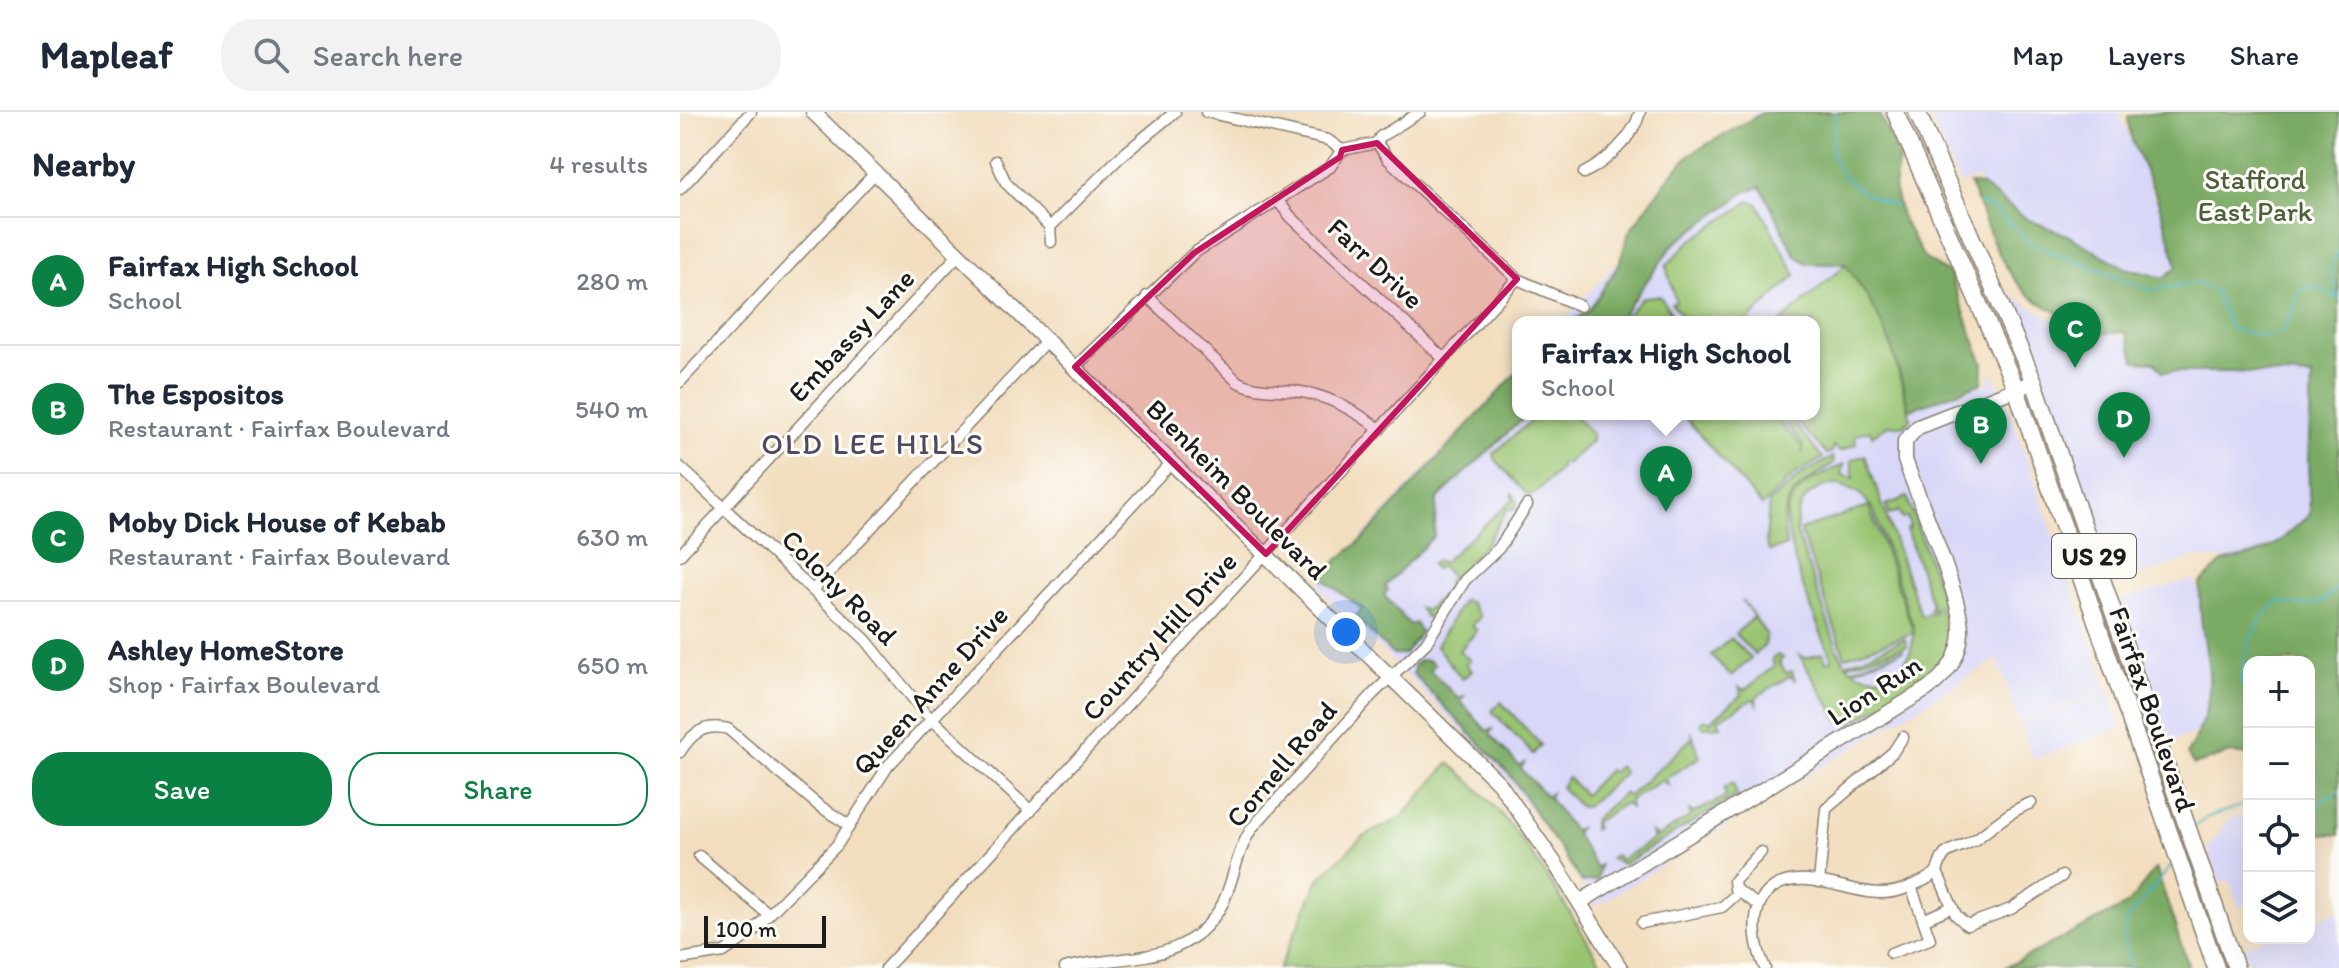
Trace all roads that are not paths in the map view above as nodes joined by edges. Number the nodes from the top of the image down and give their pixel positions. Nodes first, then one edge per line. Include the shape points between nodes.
1 (751, 112) edge
2 (813, 112) edge
3 (1206, 112) edge
4 (1420, 112) edge
5 (1640, 112) edge
6 (1895, 112) edge
7 (1917, 112) edge
8 (1169, 114) edge
9 (1377, 143) junction
10 (1342, 150) junction
11 (996, 161) dead end
12 (875, 173) junction
13 (1584, 173) dead end
14 (680, 189) edge
15 (1277, 200) junction
16 (1050, 227) junction
17 (1051, 242) dead end
18 (959, 254) junction
19 (1517, 279) junction
20 (1147, 296) junction
21 (1580, 306) dead end
22 (1048, 339) junction
23 (1444, 359) junction
24 (1075, 367) junction
25 (680, 382) edge
26 (2034, 382) junction
27 (2016, 389) junction
28 (1380, 429) junction
29 (1172, 462) junction
30 (680, 467) edge
31 (1527, 505) dead end
32 (724, 508) junction
33 (1266, 554) junction
34 (680, 555) edge
35 (813, 590) junction
36 (1391, 677) junction
37 (932, 719) junction
38 (2154, 730) junction
39 (1903, 737) dead end
40 (2135, 738) junction
41 (680, 752) edge
42 (2031, 803) dead end
43 (1031, 811) junction
44 (2173, 814) junction
45 (850, 826) junction
46 (1761, 852) dead end
47 (699, 856) dead end
48 (1937, 872) junction
49 (2062, 876) dead end
50 (1819, 882) junction
51 (1911, 886) junction
52 (1739, 892) junction
53 (1580, 902) junction
54 (1758, 905) junction
55 (1952, 907) junction
56 (768, 914) junction
57 (1925, 919) junction
58 (1642, 923) dead end
59 (1891, 953) dead end
60 (680, 959) edge
61 (886, 968) edge
62 (1065, 968) edge
63 (1620, 968) edge
64 (1765, 968) edge
65 (2216, 968) edge
66 (2236, 968) edge

1 - 14 street
2 - 12 main road, Blenheim Boulevard
3 - 10 street via 1328,140
4 - 9 street
5 - 13 street via 1605,160
6 - 27 main road, Fairfax Boulevard / US 29
7 - 26 main road, Fairfax Boulevard / US 29
8 - 16 street
9 - 10 street
9 - 19 street
10 - 15 street via 1330,167
11 - 16 street via 1006,183
12 - 18 main road, Blenheim Boulevard
12 - 25 street
15 - 20 street via 1194,253
15 - 23 street, Farr Drive
16 - 17 street
18 - 22 main road, Blenheim Boulevard
18 - 32 street, Embassy Lane
19 - 21 street
19 - 23 street, Country Hill Drive
20 - 24 street
20 - 28 street via 1238,382 1326,398
22 - 24 main road, Blenheim Boulevard
22 - 35 street
23 - 28 street, Country Hill Drive
24 - 29 main road, Blenheim Boulevard
26 - 27 main road, Lion Run
26 - 38 main road, Fairfax Boulevard / US 29
27 - 40 main road, Fairfax Boulevard / US 29
27 - 53 main road, Lion Run via 1918,427 1904,447 1960,618 1958,649 1945,674
28 - 33 street, Country Hill Drive
29 - 33 main road, Blenheim Boulevard
29 - 37 street, Queen Anne Drive
30 - 32 street, Colony Road
31 - 36 street, Cornell Road via 1499,548 1465,580 1426,643
32 - 34 street, Embassy Lane
32 - 35 street, Colony Road
33 - 36 main road, Blenheim Boulevard
33 - 43 street, Country Hill Drive
35 - 37 street, Colony Road via 866,640
36 - 53 main road, Blenheim Boulevard via 1499,783
36 - 62 street, Cornell Road via 1252,828 1222,905 1200,935 1153,960
37 - 43 street, Colony Road
37 - 45 street, Queen Anne Drive via 880,776
38 - 40 main road
38 - 44 main road, Fairfax Boulevard / US 29
39 - 50 street via 1893,752 1826,809
40 - 44 main road, Fairfax Boulevard / US 29 via 2158,802
41 - 45 street via 698,731 728,729
42 - 48 street via 1947,852
43 - 61 street, Country Hill Drive
44 - 65 main road, Fairfax Boulevard / US 29 via 2188,892
44 - 66 main road via 2202,871
45 - 56 street, Queen Anne Drive
46 - 52 street via 1735,878
47 - 56 street
48 - 51 street
48 - 55 street
49 - 55 street via 2011,909 1973,924 1963,924
50 - 51 street via 1876,894
50 - 54 street via 1785,884
51 - 57 street
52 - 54 street
52 - 58 street via 1722,907
53 - 63 main road, Blenheim Boulevard
54 - 64 street via 1754,936
55 - 57 street
56 - 60 street, Queen Anne Drive via 724,952
57 - 59 street via 1930,939

